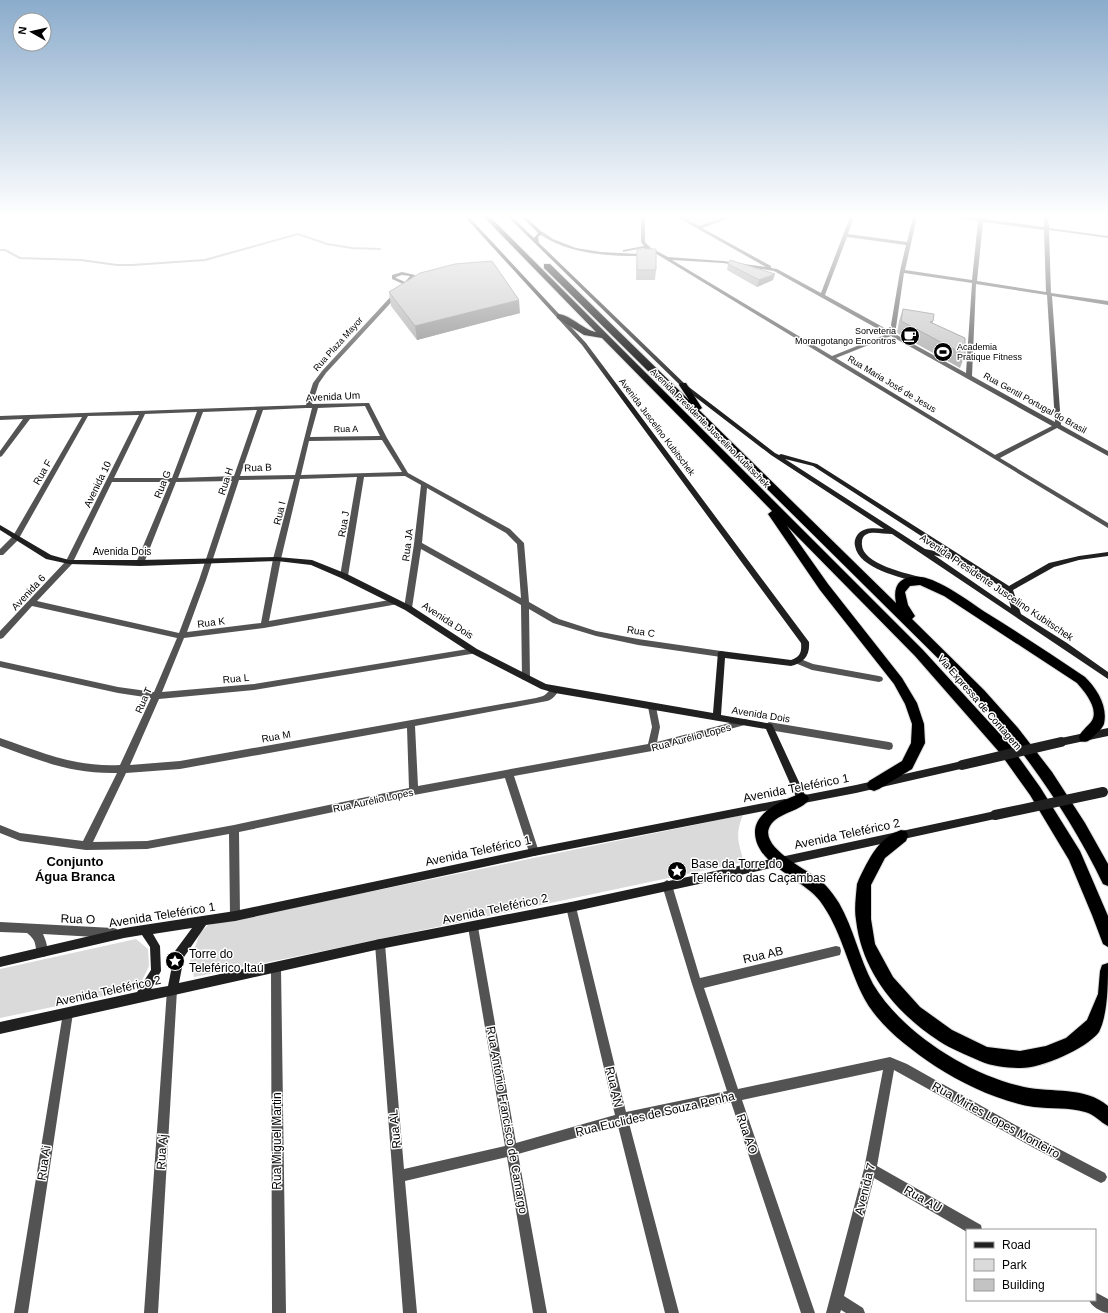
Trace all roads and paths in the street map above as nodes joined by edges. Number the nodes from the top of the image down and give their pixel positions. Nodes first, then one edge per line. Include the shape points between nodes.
1 (394, 278) edge
2 (410, 278) edge
3 (525, 278) edge
4 (548, 278) edge
5 (560, 278) edge
6 (573, 278) edge
7 (700, 278) edge
8 (790, 278) edge
9 (829, 278) edge
10 (901, 278) edge
11 (946, 278) edge
12 (975, 278) edge
13 (1048, 278) edge
14 (974, 283) junction
15 (406, 284) junction
16 (1049, 294) junction
17 (822, 296) junction
18 (1108, 304) edge
19 (560, 316) junction
20 (587, 334) junction
21 (892, 334) junction
22 (606, 336) junction
23 (580, 338) junction
24 (832, 358) junction
25 (969, 377) junction
26 (683, 385) junction
27 (315, 406) junction
28 (308, 407) junction
29 (260, 409) junction
30 (200, 412) junction
31 (142, 414) junction
32 (85, 416) junction
33 (0, 418) edge
34 (27, 418) junction
35 (707, 422) junction
36 (1058, 425) junction
37 (384, 438) junction
38 (308, 439) junction
39 (773, 454) junction
40 (1108, 454) edge
41 (0, 455) edge
42 (996, 457) junction
43 (406, 474) junction
44 (362, 475) junction
45 (299, 476) junction
46 (236, 478) junction
47 (111, 480) junction
48 (174, 480) junction
49 (424, 484) junction
50 (754, 486) junction
51 (1108, 526) edge
52 (0, 527) edge
53 (895, 533) junction
54 (16, 538) junction
55 (418, 544) junction
56 (920, 549) junction
57 (0, 553) edge
58 (1108, 554) edge
59 (277, 559) junction
60 (210, 560) junction
61 (961, 560) junction
62 (69, 562) junction
63 (140, 563) junction
64 (344, 576) junction
65 (921, 581) junction
66 (1009, 589) junction
67 (394, 602) junction
68 (31, 604) junction
69 (525, 604) junction
70 (408, 608) junction
71 (1018, 616) junction
72 (264, 625) junction
73 (0, 636) edge
74 (181, 636) junction
75 (932, 645) junction
76 (474, 651) junction
77 (919, 653) joint
78 (721, 654) junction
79 (798, 661) junction
80 (0, 664) edge
81 (1108, 676) edge
82 (526, 678) junction
83 (880, 679) dead end
84 (555, 690) junction
85 (157, 696) junction
86 (652, 707) junction
87 (717, 718) junction
88 (744, 722) junction
89 (411, 723) junction
90 (769, 726) junction
91 (1108, 732) edge
92 (1085, 737) junction
93 (0, 742) edge
94 (889, 746) dead end
95 (652, 747) junction
96 (124, 769) junction
97 (508, 775) junction
98 (874, 785) junction
99 (414, 791) junction
100 (1106, 792) edge
101 (802, 799) junction
102 (0, 829) edge
103 (234, 829) junction
104 (902, 836) junction
105 (86, 846) junction
106 (534, 852) junction
107 (780, 862) junction
108 (1108, 880) edge
109 (667, 885) junction
110 (571, 907) junction
111 (235, 916) junction
112 (202, 922) junction
113 (0, 927) edge
114 (474, 927) junction
115 (30, 930) junction
116 (145, 930) junction
117 (124, 933) junction
118 (1108, 939) edge
119 (380, 944) junction
120 (836, 951) dead end
121 (42, 952) junction
122 (0, 962) edge
123 (276, 968) junction
124 (1108, 971) edge
125 (697, 984) junction
126 (172, 990) junction
127 (140, 997) junction
128 (68, 1013) junction
129 (0, 1028) edge
130 (890, 1063) junction
131 (734, 1095) junction
132 (1108, 1117) edge
133 (622, 1119) junction
134 (512, 1150) junction
135 (870, 1169) junction
136 (399, 1176) junction
137 (1101, 1177) dead end
138 (974, 1229) edge
139 (836, 1299) junction
140 (1096, 1300) edge
141 (1108, 1307) edge
142 (20, 1313) edge
143 (151, 1313) edge
144 (279, 1313) edge
145 (410, 1313) edge
146 (540, 1313) edge
147 (672, 1313) edge
148 (808, 1313) edge
149 (833, 1313) edge
150 (858, 1313) edge

1 - 15 street, Rua Plaza Mayor
2 - 15 street, Rua Plaza Mayor
3 - 19 main road, Avenida Juscelino Kubitschek
4 - 22 highway, Avenida Presidente Juscelino Kubitschek
5 - 35 highway, Avenida Presidente Juscelino Kubitschek
6 - 26 main road, Avenida Presidente Juscelino Kubitschek
7 - 24 street, Rua Maria José de Jesus
8 - 17 street, Rua Gentil Portugal do Brasil
9 - 17 street
10 - 21 street
11 - 14 street
12 - 14 street
13 - 16 street
14 - 16 street
14 - 25 street
15 - 28 street, Rua Plaza Mayor via 324,372 316,383
16 - 18 street
16 - 36 street
17 - 21 street, Rua Gentil Portugal do Brasil
19 - 20 highway
19 - 23 main road, Avenida Juscelino Kubitschek
20 - 22 highway
20 - 23 highway
21 - 24 street
21 - 25 street, Rua Gentil Portugal do Brasil
22 - 50 highway, Avenida Presidente Juscelino Kubitschek
23 - 79 main road, Avenida Juscelino Kubitschek via 805,642 806,649
24 - 42 street, Rua Maria José de Jesus
25 - 36 street, Rua Gentil Portugal do Brasil
26 - 35 highway
26 - 39 main road, Avenida Presidente Juscelino Kubitschek
27 - 28 street, Avenida Um
27 - 37 street, Avenida Um via 367,404
27 - 38 street, Rua I
28 - 29 street, Avenida Um
29 - 30 street, Avenida Um
29 - 46 street, Rua H
30 - 31 street, Avenida Um
30 - 48 street, Rua G
31 - 32 street, Avenida Um
31 - 47 street, Avenida 10
32 - 34 street, Avenida Um
32 - 54 street, Rua F
33 - 34 street, Avenida Um
34 - 41 street
35 - 75 highway, Avenida Presidente Juscelino Kubitschek
36 - 40 street, Rua Gentil Portugal do Brasil
36 - 42 street
37 - 38 street, Rua A
37 - 43 street, Avenida Um
38 - 45 street, Rua I
39 - 53 main road, Avenida Presidente Juscelino Kubitschek
39 - 61 main road, Avenida Presidente Juscelino Kubitschek via 815,465
42 - 51 street, Rua Maria José de Jesus
43 - 44 street, Rua B
43 - 49 street, Avenida Um
44 - 45 street, Rua B
44 - 64 street, Rua J
45 - 46 street, Rua B
45 - 59 street, Rua I
46 - 48 street, Rua B
46 - 60 street, Rua H
47 - 48 street, Rua B
47 - 62 street, Avenida 10
48 - 63 street, Rua G
49 - 55 street, Rua JA
49 - 69 street, Avenida Um via 515,537 520,543
50 - 77 highway, Avenida Presidente Juscelino Kubitschek
50 - 98 highway via 824,587 898,681 911,703 918,724 918,743 907,765
52 - 54 main road, Avenida Dois
53 - 56 main road, Avenida Presidente Juscelino Kubitschek
53 - 65 main road via 872,530 864,532 857,543 859,551 863,557 878,565
54 - 57 street, Rua F
54 - 62 main road, Avenida Dois via 49,558
55 - 69 street, Rua C
55 - 70 street, Rua JA
56 - 61 main road
56 - 71 main road, Avenida Presidente Juscelino Kubitschek
58 - 66 main road via 1052,565
59 - 60 main road, Avenida Dois
59 - 64 main road, Avenida Dois via 312,564
59 - 72 street, Rua I
60 - 63 main road, Avenida Dois
60 - 74 street, Rua T
61 - 66 main road, Avenida Presidente Juscelino Kubitschek
62 - 63 main road, Avenida Dois
62 - 68 street, Avenida 6
64 - 67 main road, Avenida Dois
65 - 75 highway via 907,582 901,587 900,599
65 - 92 highway via 948,594 1081,680 1093,693 1100,713 1098,723
66 - 71 main road
67 - 70 main road, Avenida Dois
67 - 72 street, Rua K
68 - 73 street, Avenida 6
68 - 74 street, Rua K
69 - 78 street, Rua C via 556,621 590,632
69 - 82 street, Avenida Um
70 - 76 main road, Avenida Dois
71 - 81 main road, Avenida Presidente Juscelino Kubitschek
72 - 74 street, Rua K
74 - 85 street, Rua T
75 - 108 highway, Via Expressa de Contagem via 980,693 1024,745 1097,855
76 - 82 main road, Avenida Dois
76 - 85 street, Rua L via 254,687
77 - 118 highway, Via Expressa de Contagem via 1005,749 1035,791 1075,856
78 - 79 main road, Rua C via 783,663
78 - 87 main road
79 - 83 street, Rua C via 812,667
80 - 85 street, Rua L
82 - 84 main road, Avenida Dois
84 - 86 main road, Avenida Dois
84 - 89 street, Rua M via 547,698 536,701
85 - 96 street, Rua T
86 - 87 main road, Avenida Dois
86 - 95 street via 656,727
87 - 88 main road, Avenida Dois
88 - 90 main road, Avenida Dois
88 - 95 street, Rua Aurélio Lopes
89 - 96 street, Rua M via 180,765
89 - 99 street
90 - 94 street, Avenida Dois
90 - 101 main road
91 - 92 main road, Avenida Teleférico 1
92 - 98 main road, Avenida Teleférico 1, bridge
93 - 96 street, Rua M via 46,759 82,768
95 - 97 street, Rua Aurélio Lopes
96 - 105 street, Rua T
97 - 99 street, Rua Aurélio Lopes
97 - 106 street
98 - 101 main road, Avenida Teleférico 1
99 - 103 street, Rua Aurélio Lopes
100 - 104 main road, Avenida Teleférico 2, bridge
101 - 106 main road, Avenida Teleférico 1
101 - 107 highway via 772,815 762,829 769,850
102 - 105 street, Rua Aurélio Lopes via 20,837
103 - 105 street, Rua Aurélio Lopes via 147,845
103 - 111 street
104 - 107 main road, Avenida Teleférico 2
104 - 124 highway via 880,853 864,884 863,919 868,946 887,983 914,1013 946,1036 986,1054 1020,1060 1072,1044 1093,1026 1106,994
106 - 111 main road, Avenida Teleférico 1
107 - 109 main road, Avenida Teleférico 2
107 - 132 highway via 814,883 825,894 837,914 868,989 885,1013 909,1038 969,1076 1010,1093 1079,1102 1096,1107
109 - 110 main road, Avenida Teleférico 2
109 - 125 street, Rua AO
110 - 114 main road, Avenida Teleférico 2
110 - 133 street, Rua AN
111 - 112 main road, Avenida Teleférico 1
112 - 116 main road, Avenida Teleférico 1
112 - 126 main road via 179,955
113 - 115 street, Rua O
114 - 119 main road, Avenida Teleférico 2
114 - 134 street, Rua Antônio Francisco de Camargo
115 - 117 street, Rua O
115 - 121 street via 38,935 42,943
116 - 117 main road, Avenida Teleférico 1
116 - 127 main road via 155,946 156,971
117 - 121 main road, Avenida Teleférico 1
119 - 123 main road, Avenida Teleférico 2
119 - 136 street, Rua AL
120 - 125 street, Rua AB
121 - 122 main road, Avenida Teleférico 1
123 - 126 main road, Avenida Teleférico 2
123 - 144 street, Rua Miguel Martin
125 - 131 street, Rua AO
126 - 127 main road, Avenida Teleférico 2
126 - 143 street, Rua Aj
127 - 128 main road, Avenida Teleférico 2
128 - 129 main road, Avenida Teleférico 2
128 - 142 street, Rua Ai
130 - 131 street, Rua Euclides de Souza Penha
130 - 135 street, Avenida 7
130 - 137 street, Rua Mirtes Lopes Monteiro
131 - 133 street, Rua Euclides de Souza Penha
131 - 148 street, Rua AO
133 - 134 street, Rua Euclides de Souza Penha
133 - 147 street, Rua AN
134 - 136 street, Rua Euclides de Souza Penha
134 - 146 street, Rua Antônio Francisco de Camargo
135 - 138 street, Rua AU
135 - 139 street, Avenida 7
136 - 145 street, Rua AL
139 - 149 street, Avenida 7
139 - 150 street
140 - 141 street

